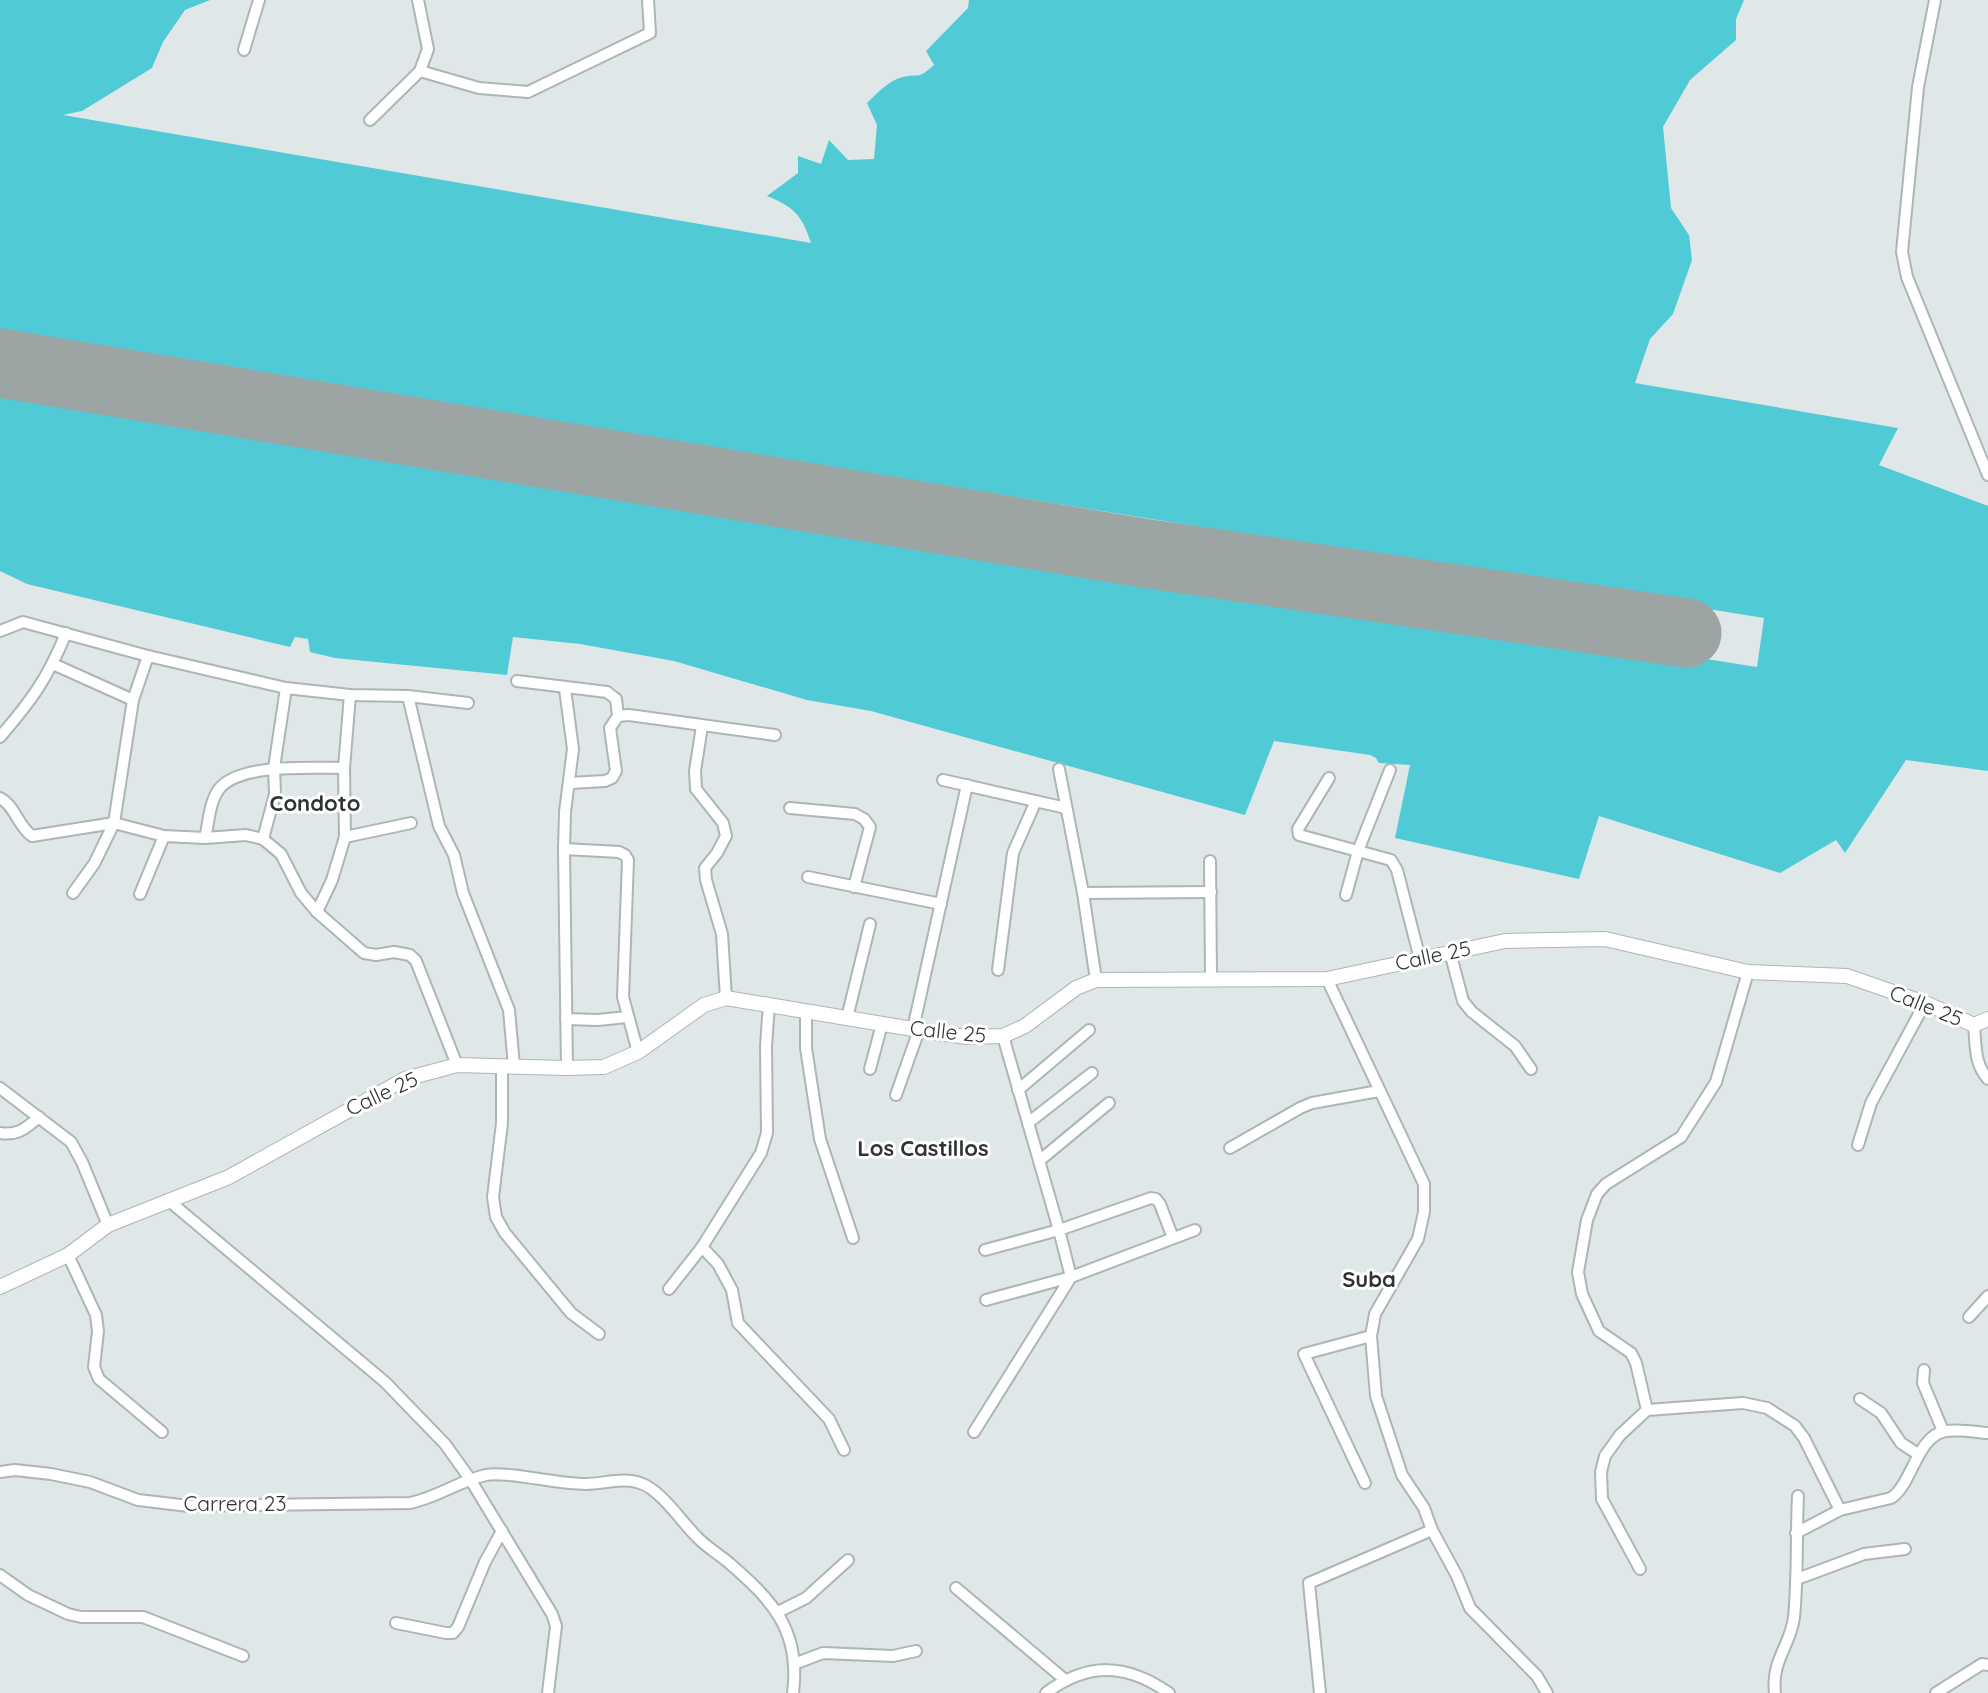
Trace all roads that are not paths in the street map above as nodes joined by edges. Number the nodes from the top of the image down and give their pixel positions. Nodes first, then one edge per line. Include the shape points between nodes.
1 (259, 0) edge
2 (418, 0) edge
3 (648, 0) edge
4 (1935, 0) edge
5 (244, 50) dead end
6 (420, 71) junction
7 (370, 120) dead end
8 (1988, 474) edge
9 (0, 631) edge
10 (66, 633) junction
11 (147, 656) junction
12 (53, 664) junction
13 (517, 681) dead end
14 (286, 688) junction
15 (566, 689) junction
16 (350, 695) junction
17 (408, 696) junction
18 (133, 700) junction
19 (468, 703) dead end
20 (618, 716) junction
21 (702, 726) junction
22 (775, 735) dead end
23 (0, 736) edge
24 (274, 768) junction
25 (344, 768) junction
26 (1059, 769) dead end
27 (1390, 770) dead end
28 (1329, 778) dead end
29 (943, 780) dead end
30 (570, 783) junction
31 (967, 785) junction
32 (0, 798) edge
33 (1036, 801) junction
34 (1066, 807) junction
35 (790, 808) dead end
36 (114, 823) junction
37 (411, 823) dead end
38 (164, 836) junction
39 (345, 837) junction
40 (205, 838) junction
41 (263, 839) junction
42 (564, 849) junction
43 (1358, 851) junction
44 (1210, 861) dead end
45 (808, 877) dead end
46 (854, 887) junction
47 (1211, 892) junction
48 (73, 893) dead end
49 (1083, 893) junction
50 (140, 894) dead end
51 (1346, 895) dead end
52 (941, 904) junction
53 (317, 912) junction
54 (870, 924) dead end
55 (1450, 952) junction
56 (1420, 958) junction
57 (998, 970) dead end
58 (1748, 972) junction
59 (1211, 979) junction
60 (1327, 979) junction
61 (1096, 980) junction
62 (726, 998) junction
63 (769, 1004) junction
64 (1925, 1004) junction
65 (806, 1011) junction
66 (627, 1017) junction
67 (847, 1017) junction
68 (566, 1019) junction
69 (1988, 1019) edge
70 (882, 1024) junction
71 (1974, 1025) junction
72 (916, 1030) junction
73 (1089, 1030) dead end
74 (1003, 1036) junction
75 (638, 1052) junction
76 (457, 1065) junction
77 (508, 1066) junction
78 (567, 1068) junction
79 (870, 1069) dead end
80 (1531, 1069) dead end
81 (1092, 1073) dead end
82 (1988, 1079) edge
83 (0, 1088) edge
84 (1018, 1090) junction
85 (1379, 1091) junction
86 (896, 1095) dead end
87 (1109, 1102) dead end
88 (39, 1117) junction
89 (1028, 1123) junction
90 (0, 1133) edge
91 (1858, 1145) dead end
92 (1230, 1148) dead end
93 (1039, 1161) junction
94 (168, 1200) junction
95 (108, 1225) junction
96 (1059, 1230) junction
97 (1195, 1230) dead end
98 (854, 1238) dead end
99 (1173, 1238) junction
100 (702, 1247) junction
101 (985, 1250) dead end
102 (68, 1255) junction
103 (1071, 1277) junction
104 (0, 1287) edge
105 (669, 1289) dead end
106 (1988, 1296) edge
107 (987, 1300) dead end
108 (1969, 1317) dead end
109 (599, 1334) dead end
110 (1371, 1336) junction
111 (1924, 1370) dead end
112 (1860, 1399) dead end
113 (1647, 1410) junction
114 (1943, 1431) junction
115 (162, 1432) dead end
116 (974, 1432) dead end
117 (1988, 1433) edge
118 (844, 1450) dead end
119 (1918, 1454) junction
120 (0, 1472) edge
121 (470, 1479) junction
122 (1365, 1483) dead end
123 (1798, 1496) dead end
124 (1840, 1510) junction
125 (1432, 1530) junction
126 (502, 1531) junction
127 (1796, 1533) junction
128 (1905, 1549) dead end
129 (848, 1560) dead end
130 (1640, 1569) dead end
131 (0, 1575) edge
132 (1797, 1579) junction
133 (956, 1588) dead end
134 (778, 1612) junction
135 (396, 1623) dead end
136 (916, 1651) dead end
137 (243, 1656) dead end
138 (794, 1664) junction
139 (1988, 1665) edge
140 (1064, 1679) junction
141 (548, 1693) edge
142 (793, 1693) edge
143 (1046, 1693) edge
144 (1169, 1693) edge
145 (1320, 1693) edge
146 (1547, 1693) edge
147 (1775, 1693) edge
148 (1936, 1693) edge

1 - 5 street
2 - 6 street via 428,49
3 - 6 street via 650,33 528,92 479,88
4 - 8 street via 1918,87 1902,252 1906,277
6 - 7 street
9 - 10 street via 23,622
10 - 11 street
10 - 12 street
11 - 14 street
11 - 18 street
12 - 18 street
12 - 23 street via 32,699
13 - 15 street
14 - 16 street
14 - 24 street
15 - 20 street via 612,694
15 - 30 street via 573,749
16 - 17 street
16 - 25 street
17 - 19 street
17 - 77 street via 439,826 454,855 463,893 509,1010
18 - 36 street
20 - 21 street
20 - 30 street via 610,728 616,771 612,778
21 - 22 street
21 - 62 street via 696,789 723,823 726,836 705,868 722,934
24 - 25 street
24 - 40 street via 231,779 221,787 213,799
24 - 41 street via 275,794
25 - 39 street
26 - 34 street
27 - 43 street
28 - 43 street via 1298,829 1299,835
29 - 31 street
30 - 42 street
31 - 33 street
31 - 52 street
32 - 36 street via 32,836
33 - 34 street
33 - 57 street via 1013,853
34 - 49 street
35 - 46 street via 855,814 864,819 870,827
36 - 38 street
36 - 48 street via 94,864
37 - 39 street
38 - 40 street
38 - 50 street
39 - 53 street
40 - 41 street via 246,835
41 - 53 street via 281,854 301,893
42 - 66 street via 619,852 628,860 623,997
42 - 68 street
43 - 51 street
43 - 56 street via 1391,860 1395,865
44 - 47 street
45 - 46 street
46 - 52 street
47 - 49 street
47 - 59 street
49 - 61 street
52 - 72 street
53 - 76 street via 364,953 402,953 416,961
54 - 67 street
55 - 56 street, Calle 25
55 - 58 street, Calle 25 via 1505,941 1605,939
55 - 80 street via 1463,1001 1515,1046
56 - 60 street, Calle 25
58 - 64 street, Calle 25 via 1847,976
58 - 113 street via 1716,1082 1682,1137 1606,1184 1597,1194 1587,1220 1578,1272 1582,1294 1599,1331 1631,1353
59 - 60 street, Calle 25
59 - 61 street, Calle 25
60 - 85 street
61 - 74 street, Calle 25 via 1076,988 1025,1026
62 - 63 street, Calle 25
62 - 75 street, Calle 25 via 704,1005
63 - 65 street, Calle 25
63 - 100 street via 768,1133 761,1153
64 - 71 street, Calle 25
64 - 91 street via 1871,1103
65 - 67 street, Calle 25
65 - 98 street via 806,1048 820,1139
66 - 68 street
66 - 75 street
67 - 70 street, Calle 25
68 - 78 street
69 - 71 street
70 - 72 street, Calle 25
70 - 79 street
71 - 82 street via 1978,1064
72 - 74 street, Calle 25
72 - 86 street
73 - 84 street
74 - 84 street
75 - 78 street, Calle 25 via 603,1067
76 - 77 street, Calle 25
76 - 94 street, Calle 25 via 405,1079 229,1177
77 - 78 street, Calle 25
77 - 109 street via 493,1197 496,1217 571,1313
81 - 89 street
83 - 88 street
84 - 89 street
85 - 92 street via 1312,1103
85 - 110 street via 1424,1184 1424,1212 1418,1239 1375,1314
87 - 93 street
88 - 90 street via 22,1132
88 - 95 street via 71,1142
89 - 93 street
93 - 96 street
94 - 95 street, Calle 25
94 - 121 street via 385,1382 445,1444
95 - 102 street, Calle 25
96 - 99 street via 1156,1198
96 - 101 street
96 - 103 street
97 - 99 street
99 - 103 street
100 - 105 street
100 - 118 street via 718,1264 732,1290 738,1323 829,1419
102 - 104 street, Calle 25
102 - 115 street via 96,1315 94,1367 99,1379
103 - 107 street
103 - 116 street
106 - 108 street
110 - 122 street via 1304,1354
110 - 125 street via 1376,1396 1402,1475 1424,1508
111 - 114 street via 1923,1383
112 - 119 street via 1881,1413 1901,1443
113 - 124 street via 1743,1403 1767,1408 1795,1426 1804,1438
113 - 130 street via 1605,1456 1601,1472 1602,1499
114 - 117 street
114 - 119 street
119 - 124 street via 1898,1494
120 - 121 street, Carrera 23 via 51,1474 90,1482 138,1500 189,1506 410,1503 430,1499
121 - 126 street
121 - 134 street, Carrera 23 via 490,1474 584,1484 639,1482 652,1489
123 - 127 street
124 - 127 street
125 - 145 street via 1309,1583
125 - 146 street via 1470,1608 1537,1676
126 - 135 street via 453,1632
126 - 141 street via 556,1626
127 - 132 street
128 - 132 street via 1864,1554
129 - 134 street via 806,1598
131 - 137 street via 28,1595 68,1614 142,1617
132 - 147 street via 1794,1620 1773,1679
133 - 140 street
134 - 138 street
136 - 138 street via 893,1656 823,1653
138 - 142 street
139 - 148 street via 1982,1664
140 - 143 street
140 - 144 street via 1098,1670 1121,1670 1150,1680

